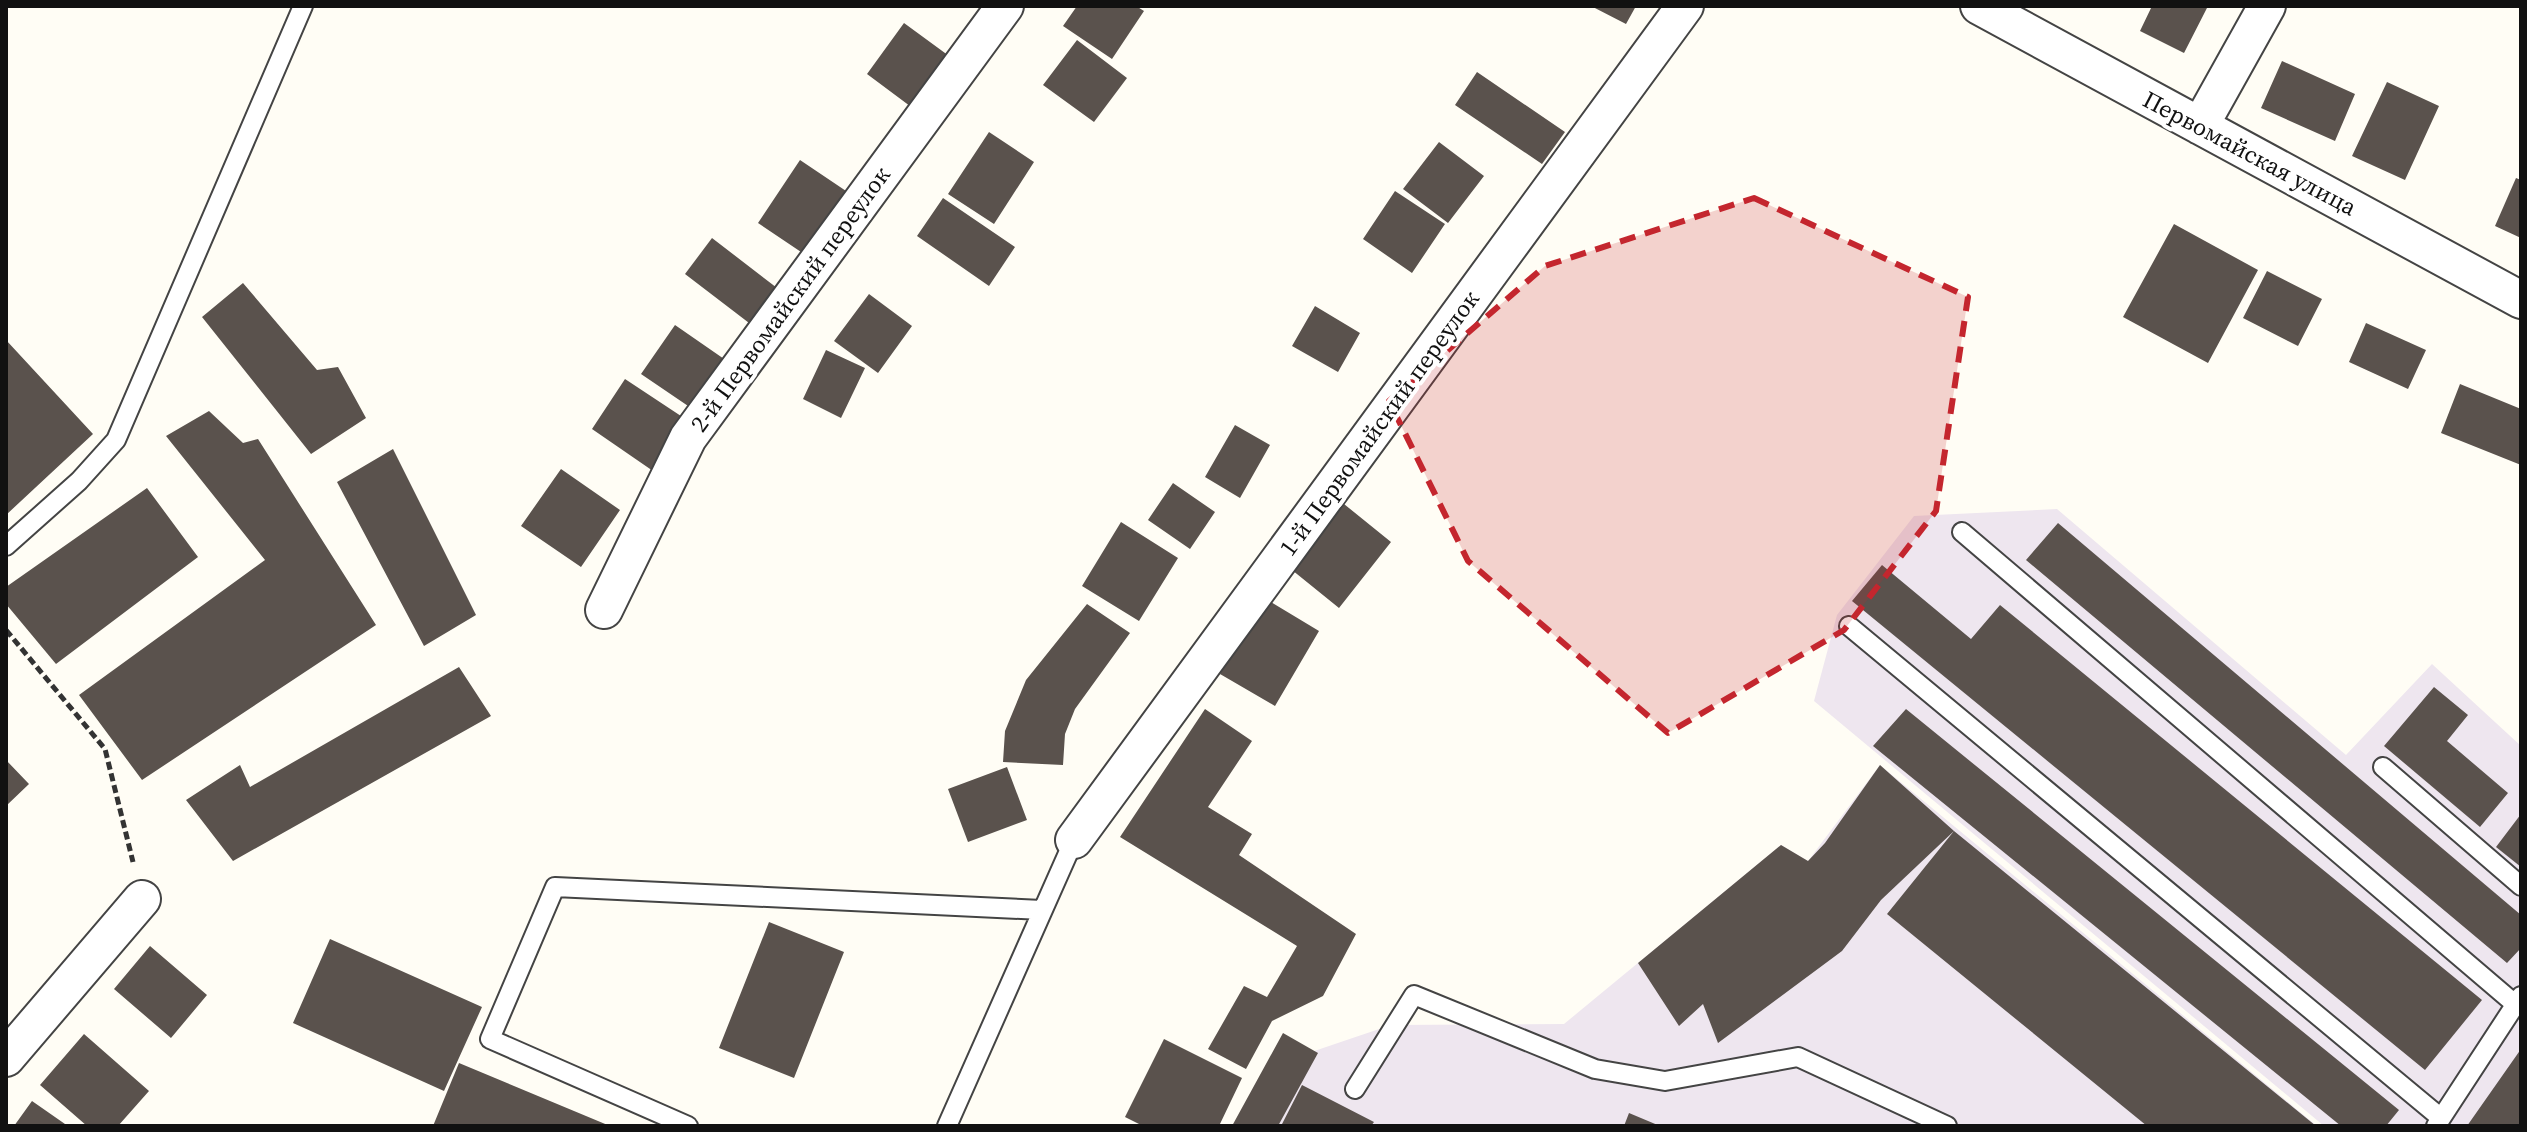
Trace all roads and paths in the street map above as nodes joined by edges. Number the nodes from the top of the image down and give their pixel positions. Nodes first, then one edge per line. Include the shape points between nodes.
1 (303, 6) edge
2 (1005, 6) edge
3 (1685, 6) edge
4 (1979, 6) edge
5 (2267, 6) edge
6 (2200, 126) junction
7 (2521, 300) edge
8 (1962, 532) dead end
9 (6, 546) edge
10 (604, 610) dead end
11 (1849, 626) dead end
12 (6, 630) edge
13 (2383, 767) dead end
14 (1074, 840) joint
15 (2521, 886) edge
16 (142, 899) joint
17 (1042, 910) junction
18 (2518, 1000) edge
19 (6, 1058) edge
20 (1355, 1089) dead end
21 (2438, 1122) edge
22 (688, 1126) edge
23 (947, 1126) edge
24 (1947, 1126) edge

1 - 9 lane via 116,440
2 - 10 street, 2-й Первомайский переулок via 688,438
3 - 14 street, 1-й Первомайский переулок
4 - 6 street, Первомайская улица
5 - 6 street
6 - 7 street, Первомайская улица
8 - 18 lane
11 - 21 lane
12 - 16 path via 105,749
13 - 15 lane
14 - 17 lane
16 - 19 street
17 - 22 lane via 555,887 490,1039
17 - 23 lane
18 - 21 lane
20 - 24 lane via 1414,995 1595,1069 1665,1081 1798,1057

